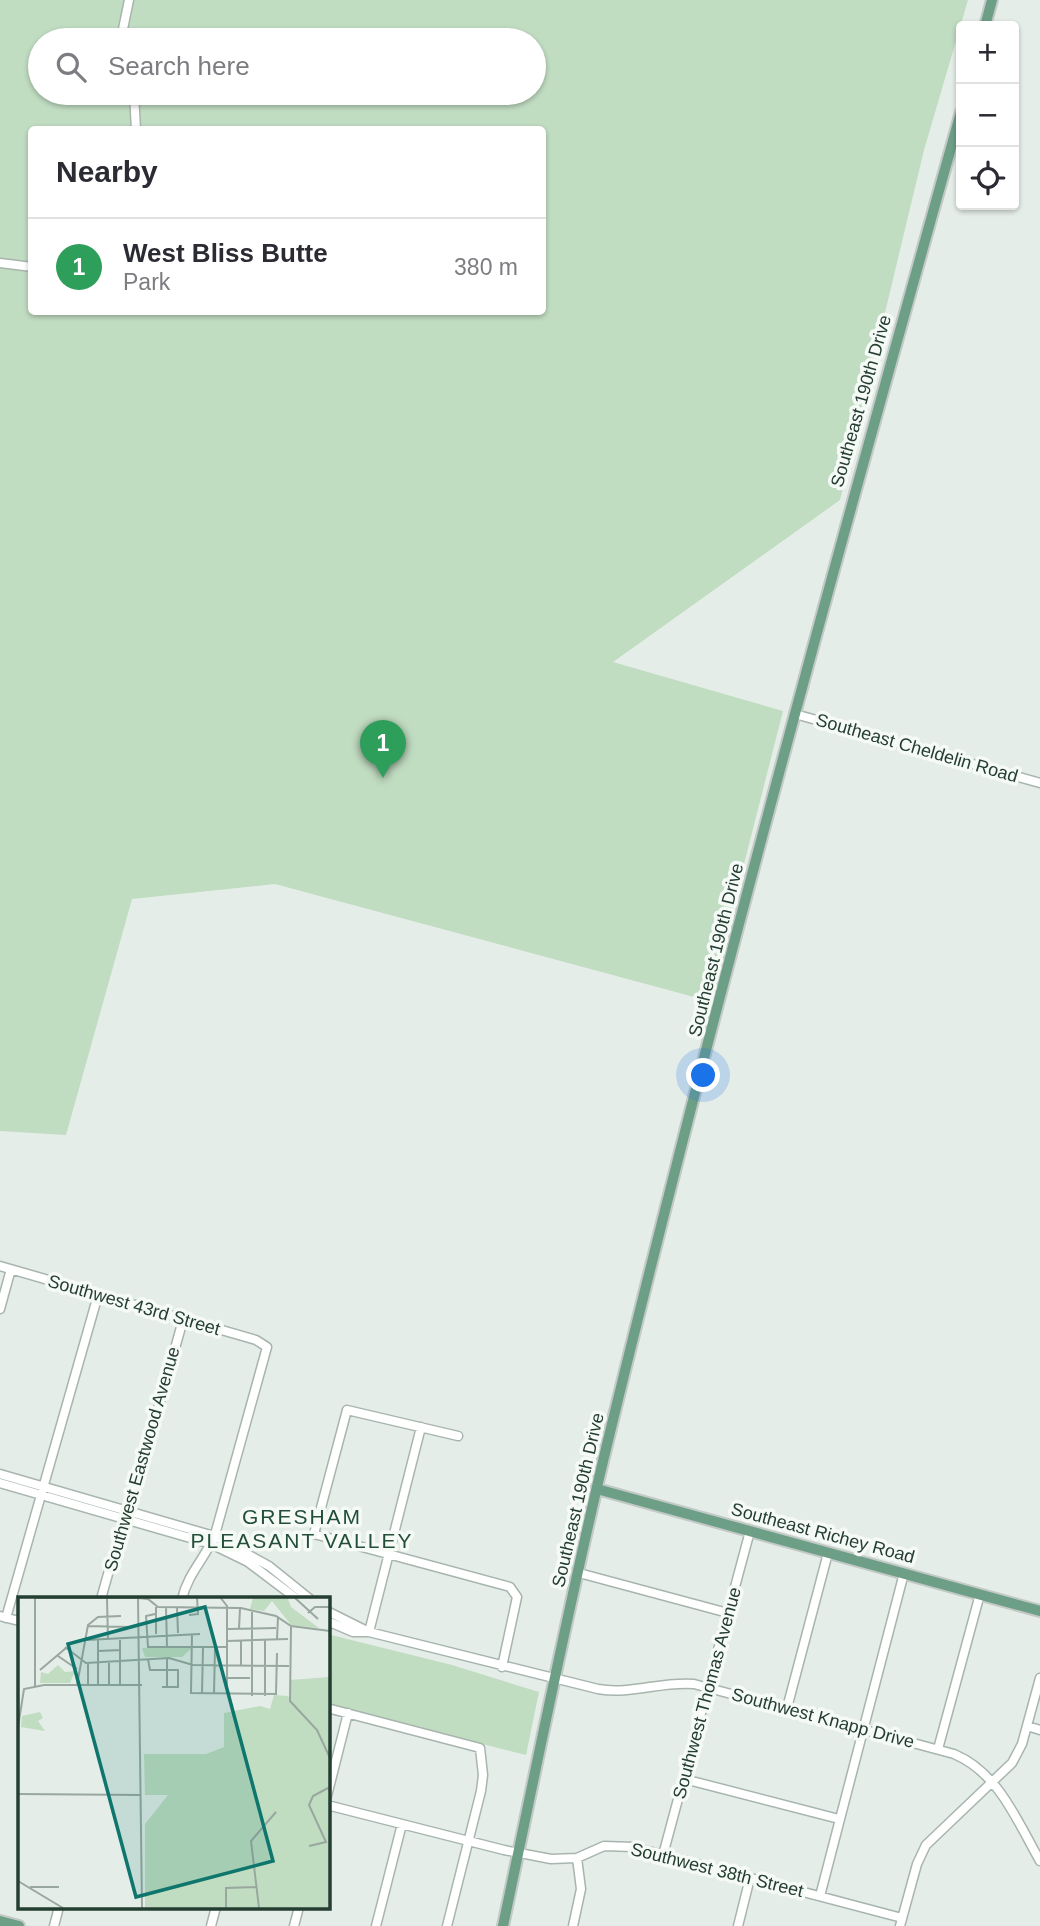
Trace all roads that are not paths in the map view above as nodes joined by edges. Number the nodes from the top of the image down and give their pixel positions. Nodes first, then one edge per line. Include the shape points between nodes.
1 (129, 0) edge
2 (992, 0) edge
3 (986, 21) edge
4 (123, 28) edge
5 (135, 105) edge
6 (136, 126) edge
7 (956, 129) edge
8 (0, 263) edge
9 (28, 266) edge
10 (795, 714) junction
11 (1040, 783) edge
12 (0, 1266) edge
13 (11, 1269) junction
14 (98, 1295) junction
15 (0, 1309) edge
16 (183, 1320) junction
17 (421, 1427) junction
18 (457, 1436) dead end
19 (0, 1474) edge
20 (0, 1483) edge
21 (597, 1489) junction
22 (41, 1490) junction
23 (128, 1514) junction
24 (750, 1531) junction
25 (213, 1540) junction
26 (828, 1553) junction
27 (389, 1556) junction
28 (579, 1573) junction
29 (904, 1573) junction
30 (980, 1594) junction
31 (102, 1597) edge
32 (183, 1597) edge
33 (294, 1597) edge
34 (308, 1597) edge
35 (1040, 1611) edge
36 (329, 1612) edge
37 (728, 1614) junction
38 (3, 1617) edge
39 (329, 1621) edge
40 (369, 1632) junction
41 (502, 1667) junction
42 (1040, 1678) edge
43 (554, 1680) junction
44 (708, 1687) junction
45 (329, 1708) edge
46 (787, 1708) junction
47 (348, 1713) junction
48 (1027, 1727) junction
49 (863, 1729) junction
50 (1040, 1730) edge
51 (938, 1749) junction
52 (684, 1779) junction
53 (992, 1782) junction
54 (329, 1788) edge
55 (329, 1806) edge
56 (839, 1819) junction
57 (402, 1824) junction
58 (468, 1841) junction
59 (519, 1854) junction
60 (663, 1855) junction
61 (577, 1858) junction
62 (1040, 1861) edge
63 (750, 1878) junction
64 (820, 1896) junction
65 (59, 1909) edge
66 (215, 1909) edge
67 (298, 1909) edge
68 (0, 1921) edge
69 (901, 1922) edge
70 (576, 1925) edge
71 (19, 1926) edge
72 (54, 1926) edge
73 (211, 1926) edge
74 (294, 1926) edge
75 (376, 1926) edge
76 (447, 1926) edge
77 (503, 1926) edge
78 (738, 1926) edge

1 - 4 street
2 - 3 main road
5 - 6 street
7 - 10 main road, Southeast 190th Drive
8 - 9 street
10 - 11 street, Southeast Cheldelin Road
10 - 21 main road, Southeast 190th Drive
12 - 13 street, Southwest 43rd Street
13 - 14 street, Southwest 43rd Street
13 - 15 street
14 - 16 street, Southwest 43rd Street
14 - 22 street
16 - 23 street, Southwest Eastwood Avenue
16 - 25 street, Southwest 43rd Street via 267,1347
17 - 18 street
17 - 27 street
17 - 27 street via 347,1410 315,1536
19 - 22 street
20 - 22 street
21 - 24 main road, Southeast Richey Road
21 - 28 main road, Southeast 190th Drive
22 - 23 street
22 - 38 street
23 - 25 street
23 - 31 street, Southwest Eastwood Avenue
24 - 26 main road, Southeast Richey Road
24 - 37 street, Southwest Thomas Avenue
25 - 32 street
25 - 33 street
25 - 34 street via 269,1566
26 - 29 main road, Southeast Richey Road
26 - 46 street
27 - 40 street
27 - 41 street via 515,1591
28 - 37 street
28 - 43 main road, Southeast 190th Drive
29 - 30 main road, Southeast Richey Road
29 - 49 street
30 - 35 main road, Southeast Richey Road
30 - 51 street
36 - 40 street
37 - 44 street, Southwest Thomas Avenue
39 - 40 street via 353,1632
40 - 41 street, Southwest Knapp Drive
41 - 43 street, Southwest Knapp Drive
42 - 48 street
43 - 44 street, Southwest Knapp Drive via 614,1691 673,1682
43 - 59 main road, Southeast 190th Drive
44 - 46 street, Southwest Knapp Drive
44 - 52 street, Southwest Thomas Avenue
45 - 47 street
46 - 49 street, Southwest Knapp Drive
47 - 54 street
47 - 58 street via 480,1748 483,1775
48 - 50 street
48 - 53 street via 1018,1754
49 - 51 street, Southwest Knapp Drive
49 - 56 street
51 - 53 street, Southwest Knapp Drive via 968,1760
52 - 56 street
52 - 60 street, Southwest Thomas Avenue
53 - 62 street, Southwest Knapp Drive
53 - 69 street via 926,1845
55 - 57 street, Southwest 38th Street
56 - 64 street
57 - 58 street, Southwest 38th Street
57 - 75 street
58 - 59 street, Southwest 38th Street
58 - 76 street
59 - 61 street, Southwest 38th Street
59 - 77 main road, Southeast 190th Drive
60 - 61 street, Southwest 38th Street via 619,1845
60 - 63 street, Southwest 38th Street
61 - 70 street via 581,1889
63 - 64 street, Southwest 38th Street
63 - 78 street
64 - 69 street, Southwest 38th Street
65 - 72 street
66 - 73 street
67 - 74 street
68 - 71 main road

